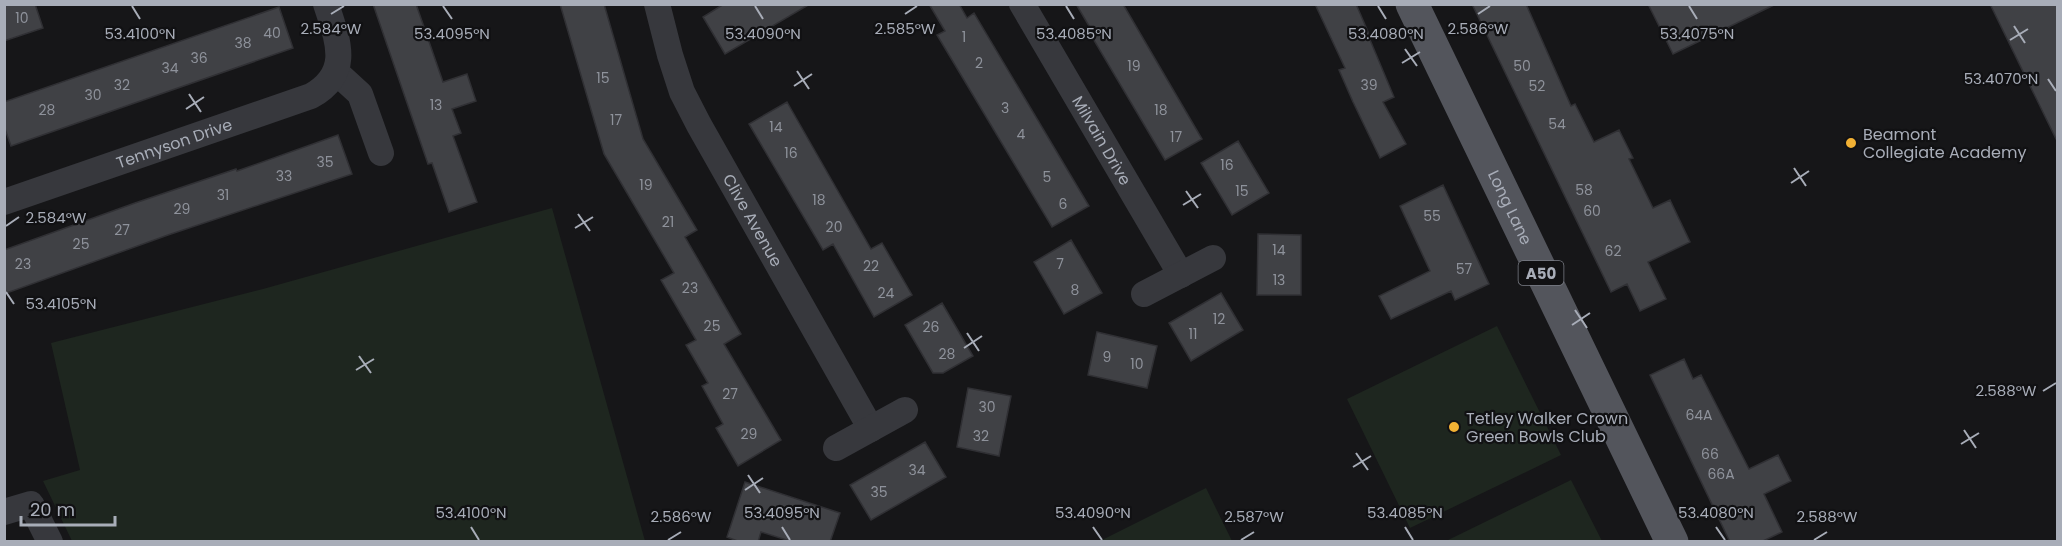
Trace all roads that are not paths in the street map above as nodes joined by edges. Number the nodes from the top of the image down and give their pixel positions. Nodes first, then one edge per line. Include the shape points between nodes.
1 (326, 4) edge
2 (657, 4) edge
3 (1022, 4) edge
4 (1412, 4) edge
5 (336, 72) junction
6 (381, 153) dead end
7 (4, 202) edge
8 (1214, 258) dead end
9 (1181, 275) junction
10 (1144, 294) dead end
11 (905, 410) dead end
12 (871, 429) junction
13 (836, 448) dead end
14 (4, 512) edge
15 (50, 542) edge
16 (1672, 542) edge

1 - 5 street via 338,39
2 - 12 street, Clive Avenue via 682,92
3 - 9 street, Milvain Drive
4 - 16 main road, Long Lane / A50
5 - 6 street via 360,94
5 - 7 street, Tennyson Drive via 321,90 310,96
8 - 9 street
9 - 10 street
11 - 12 street
12 - 13 street
14 - 15 street via 32,504

